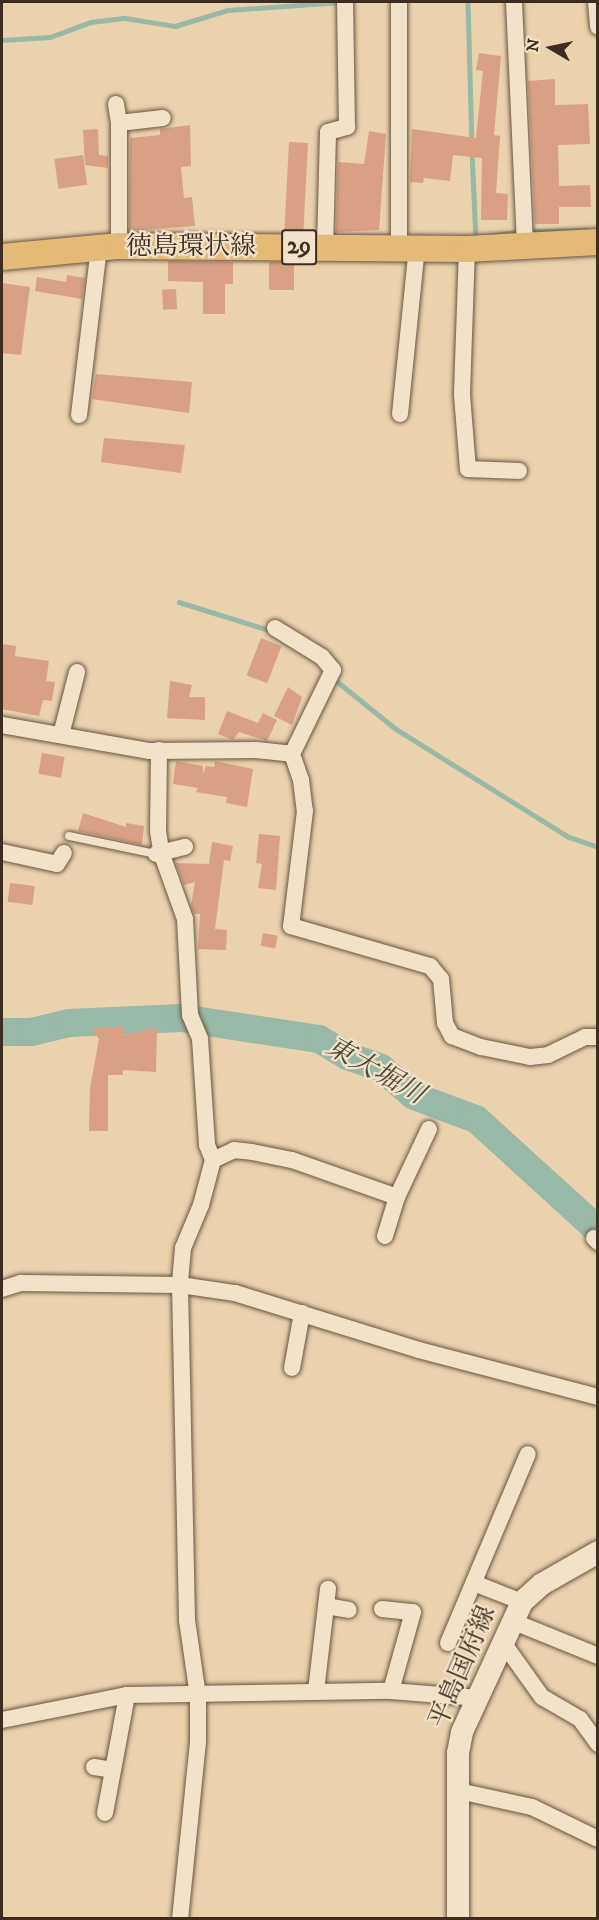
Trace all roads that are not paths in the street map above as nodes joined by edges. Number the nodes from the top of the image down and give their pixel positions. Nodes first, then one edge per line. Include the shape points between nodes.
1 (345, 2) edge
2 (399, 2) edge
3 (514, 2) edge
4 (596, 2) edge
5 (597, 27) edge
6 (116, 104) dead end
7 (163, 118) dead end
8 (118, 123) junction
9 (524, 236) junction
10 (597, 242) edge
11 (109, 246) junction
12 (325, 248) junction
13 (408, 248) junction
14 (467, 249) junction
15 (2, 257) edge
16 (400, 414) dead end
17 (79, 415) dead end
18 (519, 471) dead end
19 (275, 628) dead end
20 (77, 672) dead end
21 (2, 725) edge
22 (61, 735) junction
23 (159, 750) junction
24 (291, 754) junction
25 (69, 836) dead end
26 (185, 847) dead end
27 (2, 852) edge
28 (64, 853) dead end
29 (159, 855) junction
30 (597, 1037) edge
31 (429, 1130) dead end
32 (213, 1160) junction
33 (397, 1197) junction
34 (384, 1236) dead end
35 (180, 1285) junction
36 (2, 1290) edge
37 (302, 1312) junction
38 (292, 1368) dead end
39 (597, 1397) edge
40 (528, 1454) dead end
41 (597, 1552) edge
42 (474, 1583) junction
43 (382, 1609) dead end
44 (349, 1610) dead end
45 (517, 1611) junction
46 (448, 1643) dead end
47 (504, 1644) junction
48 (597, 1656) edge
49 (316, 1691) junction
50 (391, 1691) junction
51 (127, 1695) junction
52 (198, 1696) junction
53 (479, 1698) junction
54 (2, 1720) edge
55 (597, 1744) edge
56 (94, 1767) dead end
57 (113, 1770) junction
58 (459, 1791) junction
59 (105, 1813) dead end
60 (597, 1839) edge
61 (180, 1918) edge
62 (458, 1918) edge

1 - 12 street via 347,127 328,132
2 - 13 street
3 - 9 street
4 - 5 street
6 - 8 street
7 - 8 street
8 - 11 street
9 - 10 main road, 徳島環状線 / 29
9 - 14 main road, 徳島環状線 / 29
11 - 12 main road, 徳島環状線 / 29
11 - 15 main road, 徳島環状線 / 29
11 - 17 street
12 - 13 main road, 徳島環状線 / 29
13 - 14 main road, 徳島環状線 / 29
13 - 16 street
14 - 18 street via 462,395 468,469
19 - 24 street via 333,669
20 - 22 street
21 - 22 street
22 - 23 street via 97,746
23 - 24 street
23 - 29 street via 161,784 155,808
24 - 30 street via 302,780 305,811 291,926 430,966 441,979 445,1023 452,1036 481,1047 530,1057 548,1054 585,1037
25 - 29 lane
26 - 29 street
27 - 28 street via 57,864
29 - 32 street via 185,919 190,1019 200,1039 207,1145
31 - 33 street
32 - 33 street via 234,1150 292,1160
32 - 35 street via 201,1205 183,1248
33 - 34 street
35 - 36 street via 21,1283
35 - 37 street via 235,1293
35 - 52 street via 187,1620
37 - 38 street
37 - 39 street via 420,1350
40 - 42 street
41 - 45 main road, 平島国府線 via 542,1584
42 - 45 street
42 - 46 street
43 - 50 street via 413,1612
44 - 49 street via 327,1598
45 - 47 main road, 平島国府線
45 - 48 street
47 - 53 main road, 平島国府線
47 - 55 street via 542,1697 580,1719
49 - 50 street
49 - 52 street
50 - 53 street
51 - 52 street
51 - 54 street
51 - 57 street
52 - 61 street via 198,1742
53 - 58 main road, 平島国府線 via 462,1731
56 - 57 street
57 - 59 street
58 - 60 street via 532,1807
58 - 62 main road, 平島国府線

